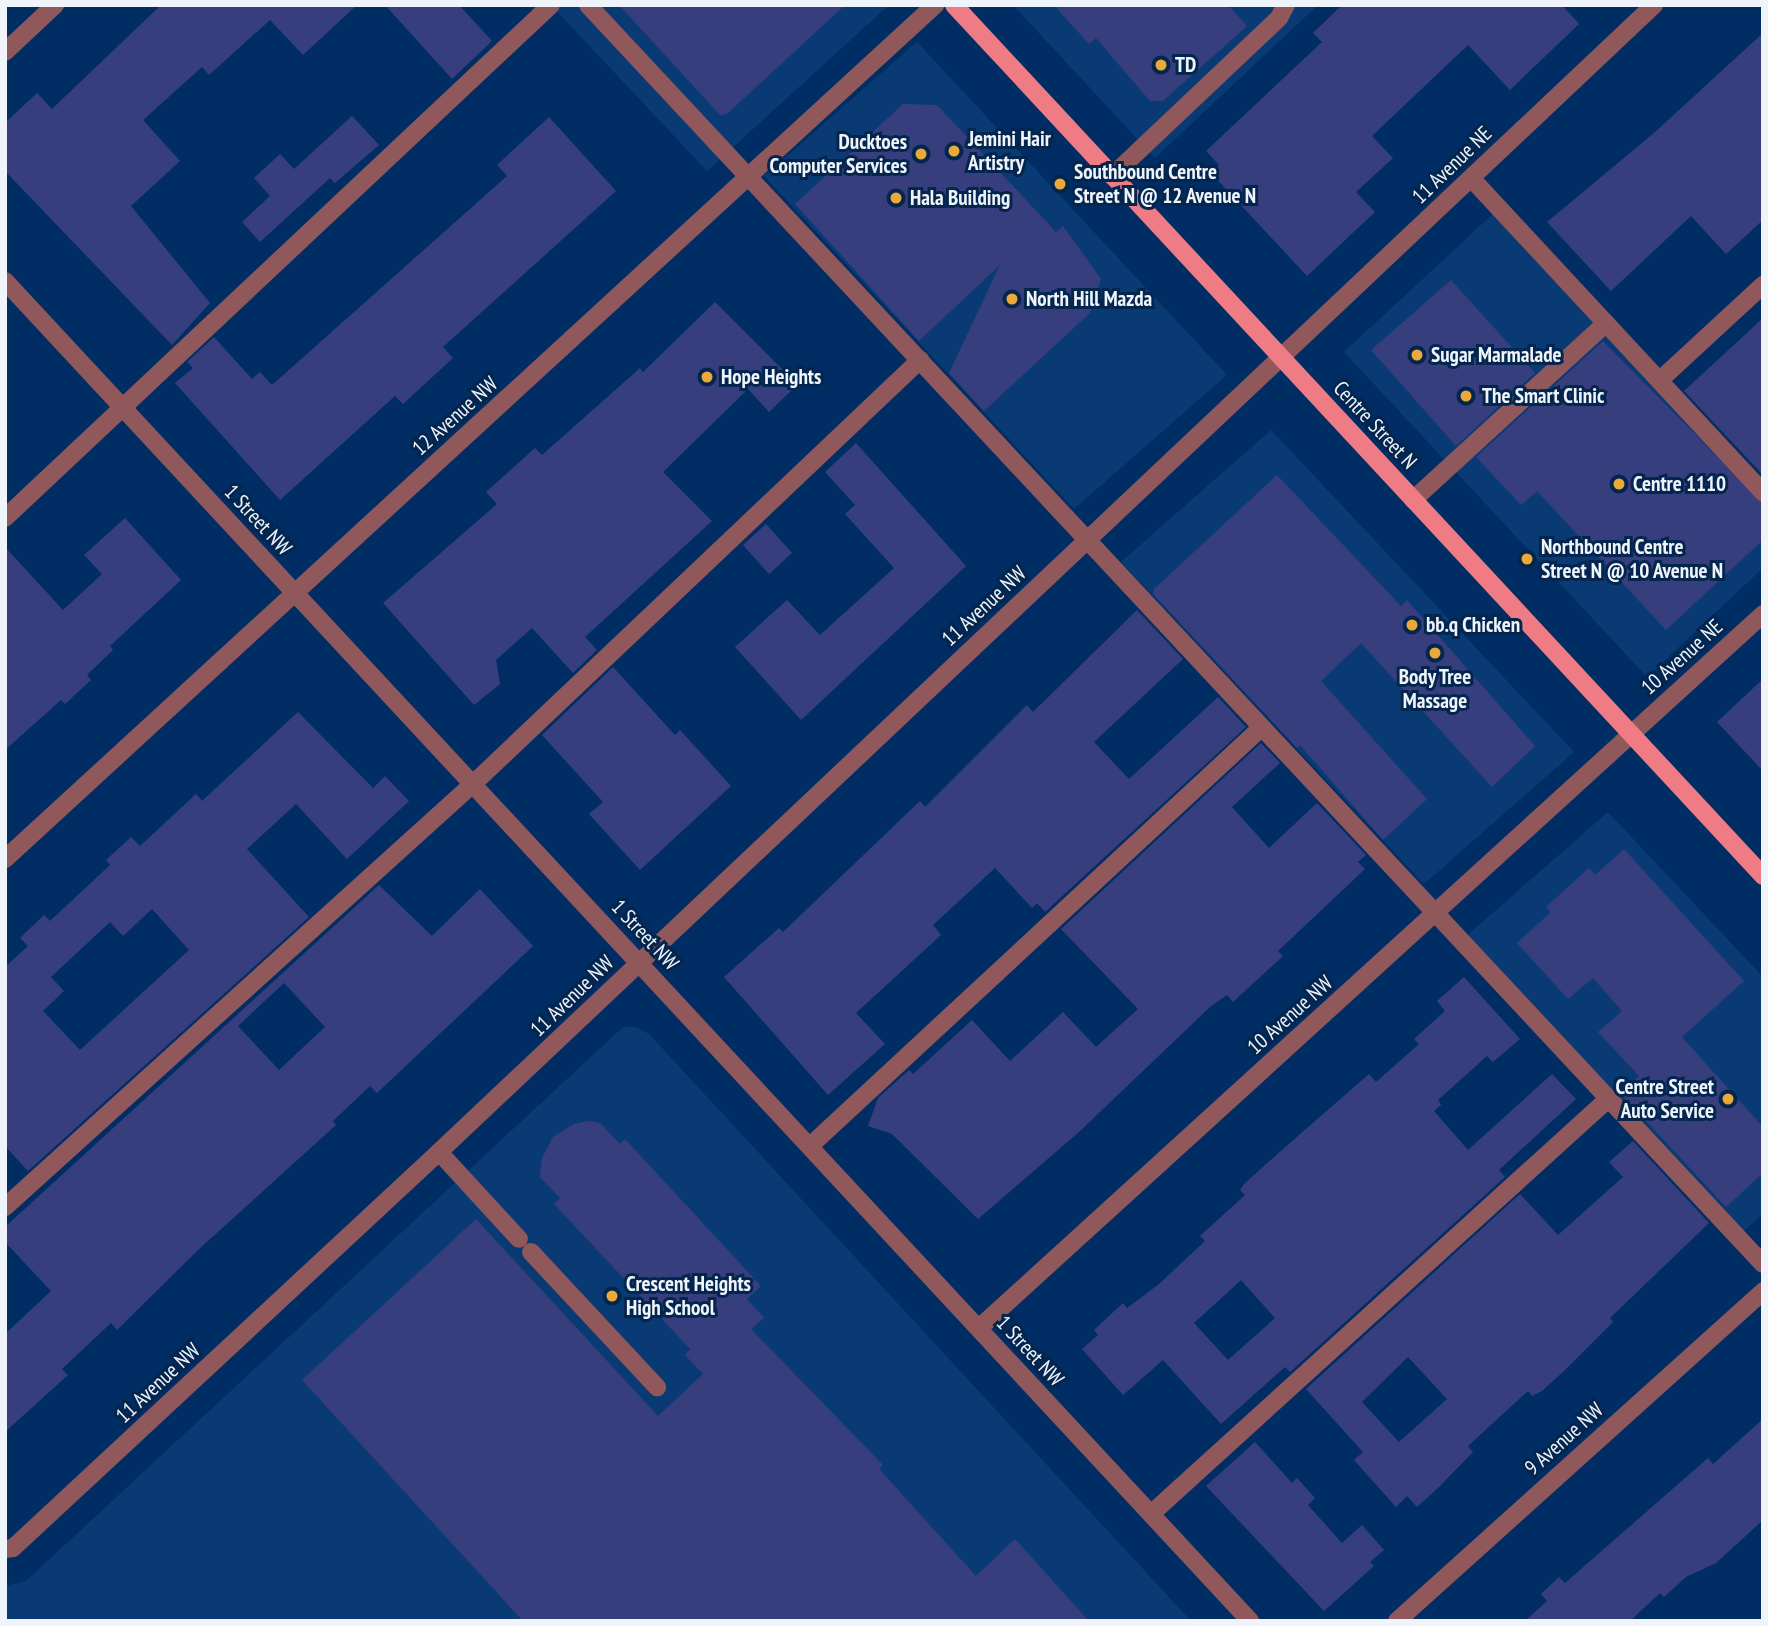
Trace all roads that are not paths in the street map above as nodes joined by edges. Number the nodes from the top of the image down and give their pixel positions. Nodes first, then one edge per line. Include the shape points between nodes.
1 (55, 5) edge
2 (551, 5) edge
3 (588, 5) edge
4 (935, 5) edge
5 (954, 5) edge
6 (1286, 5) edge
7 (1654, 5) edge
8 (5, 52) edge
9 (750, 176) junction
10 (1112, 176) junction
11 (1471, 178) junction
12 (5, 281) edge
13 (1763, 285) edge
14 (1606, 323) junction
15 (1283, 359) junction
16 (920, 360) junction
17 (1660, 380) junction
18 (124, 409) junction
19 (1763, 492) edge
20 (1413, 500) junction
21 (5, 518) edge
22 (1088, 540) junction
23 (295, 593) junction
24 (1763, 614) edge
25 (1261, 728) junction
26 (1631, 734) junction
27 (474, 783) junction
28 (5, 859) edge
29 (1763, 876) edge
30 (1436, 913) junction
31 (640, 963) junction
32 (1608, 1099) junction
33 (810, 1146) junction
34 (439, 1152) junction
35 (5, 1207) edge
36 (1763, 1264) edge
37 (1763, 1291) edge
38 (979, 1328) junction
39 (657, 1387) dead end
40 (1151, 1514) junction
41 (9, 1548) edge
42 (1250, 1621) edge
43 (1397, 1621) edge

1 - 8 street
2 - 18 street
3 - 9 street
4 - 9 street, 12 Avenue NW
5 - 10 main road, Centre Street N
6 - 10 street via 1279,18
7 - 11 street, 11 Avenue NE
9 - 16 street
9 - 23 street, 12 Avenue NW
10 - 15 main road, Centre Street N
11 - 14 street
11 - 15 street, 11 Avenue NE
12 - 18 street, 1 Street NW
13 - 17 street
14 - 17 street
14 - 20 street
15 - 20 main road, Centre Street N
15 - 22 street, 11 Avenue NW
16 - 22 street
16 - 27 street
17 - 19 street
18 - 21 street
18 - 23 street, 1 Street NW
20 - 26 main road, Centre Street N
22 - 25 street
22 - 31 street, 11 Avenue NW
23 - 27 street, 1 Street NW
23 - 28 street, 12 Avenue NW
24 - 26 street, 10 Avenue NE
25 - 30 street
25 - 33 street
26 - 29 main road, Centre Street N
26 - 30 street, 10 Avenue NW
27 - 31 street, 1 Street NW
27 - 35 street
30 - 32 street
30 - 38 street, 10 Avenue NW
31 - 33 street, 1 Street NW
31 - 34 street, 11 Avenue NW
32 - 36 street
32 - 40 street
33 - 38 street, 1 Street NW
34 - 39 street
34 - 41 street, 11 Avenue NW
37 - 43 street, 9 Avenue NW
38 - 40 street, 1 Street NW
40 - 42 street, 1 Street NW

